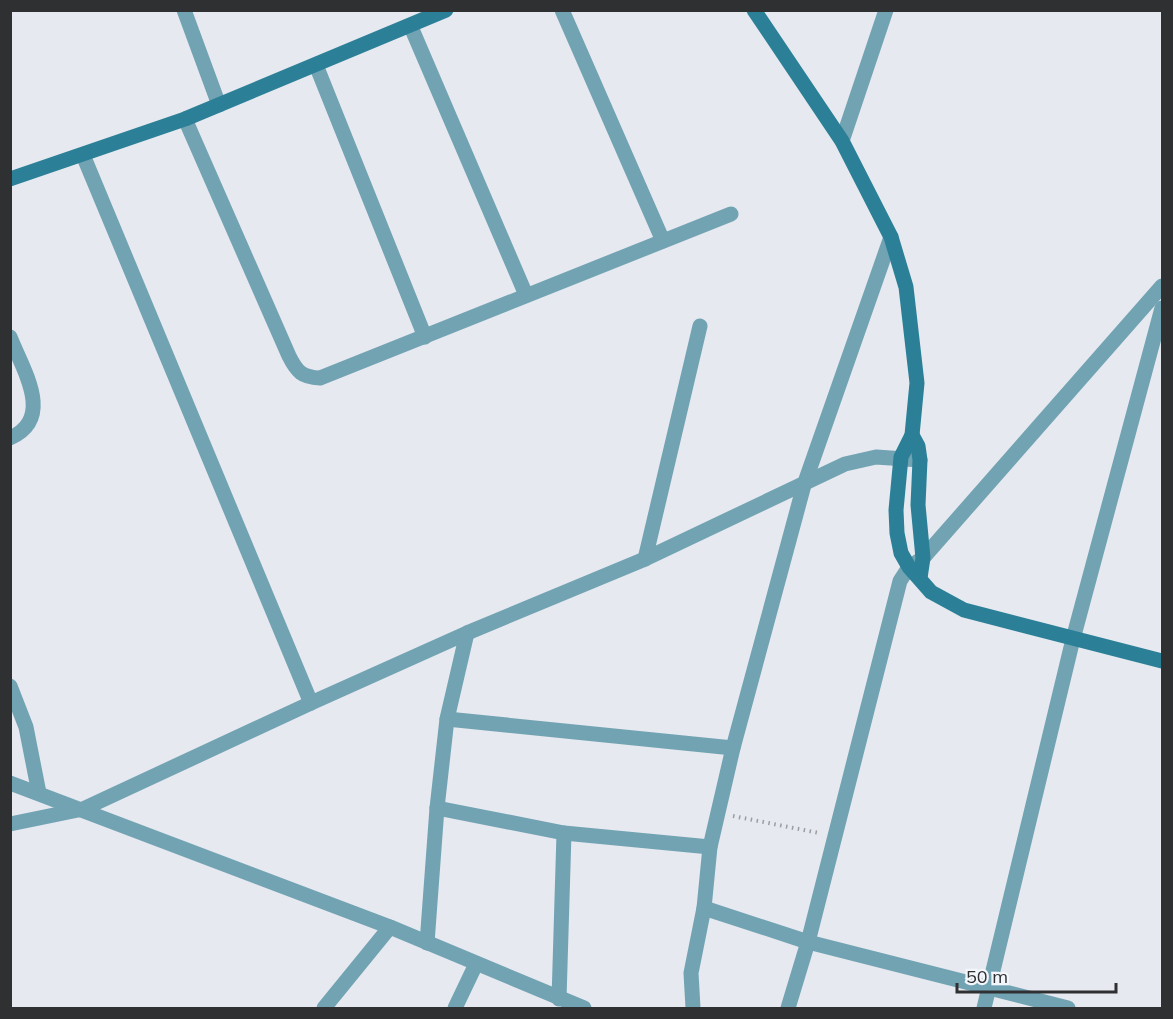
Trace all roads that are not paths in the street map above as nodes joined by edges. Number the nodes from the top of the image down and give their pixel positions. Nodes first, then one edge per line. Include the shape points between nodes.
1 (184, 10) edge
2 (446, 10) edge
3 (562, 10) edge
4 (743, 10) edge
5 (754, 10) edge
6 (886, 10) edge
7 (764, 24) junction
8 (411, 27) junction
9 (316, 65) junction
10 (219, 105) junction
11 (185, 119) junction
12 (842, 141) junction
13 (83, 155) junction
14 (10, 179) edge
15 (731, 214) dead end
16 (891, 237) junction
17 (663, 241) junction
18 (526, 295) junction
19 (1160, 298) edge
20 (700, 326) dead end
21 (10, 337) edge
22 (425, 337) junction
23 (912, 435) junction
24 (10, 438) edge
25 (901, 457) junction
26 (920, 460) junction
27 (804, 485) junction
28 (923, 558) junction
29 (645, 559) junction
30 (915, 573) junction
31 (467, 633) junction
32 (1073, 639) junction
33 (1162, 661) edge
34 (10, 687) edge
35 (311, 703) junction
36 (447, 719) junction
37 (733, 748) junction
38 (10, 783) edge
39 (39, 793) junction
40 (437, 808) junction
41 (83, 809) junction
42 (10, 824) edge
43 (564, 833) junction
44 (710, 847) junction
45 (704, 908) junction
46 (390, 927) junction
47 (808, 942) junction
48 (427, 943) junction
49 (476, 964) junction
50 (988, 990) junction
51 (559, 999) junction
52 (324, 1008) edge
53 (455, 1008) edge
54 (584, 1008) edge
55 (693, 1008) edge
56 (788, 1008) edge
57 (984, 1008) edge
58 (1068, 1008) edge

1 - 10 street
2 - 8 main road
3 - 17 street
4 - 7 main road
5 - 7 main road
6 - 12 street
7 - 12 main road
8 - 9 main road
8 - 18 street
9 - 10 main road
9 - 22 street
10 - 11 main road
11 - 13 main road
11 - 22 street via 296,370 304,376 320,378
12 - 16 main road
13 - 14 main road
13 - 35 street
15 - 17 street
16 - 23 main road via 906,287 913,331 917,383
16 - 27 street
17 - 18 street
18 - 22 street
19 - 28 street
19 - 32 street
20 - 29 street
21 - 24 street via 34,405 33,419 27,428
23 - 25 main road
23 - 26 main road
25 - 26 street
25 - 27 street via 876,457 845,464
25 - 30 main road via 897,533 901,553
26 - 28 main road via 918,505
27 - 29 street
27 - 37 street
28 - 30 street
29 - 31 street
30 - 32 main road via 942,600 964,610
30 - 47 street via 900,581 894,598
31 - 35 street
31 - 36 street
32 - 33 main road
32 - 50 street
34 - 39 street via 26,727
35 - 41 street
36 - 37 street
36 - 40 street
37 - 44 street
38 - 39 street
39 - 41 street
40 - 43 street
40 - 48 street
41 - 42 street
41 - 46 street
43 - 44 street
43 - 51 street
44 - 45 street
45 - 47 street
45 - 55 street via 691,973
46 - 48 street
46 - 52 street
47 - 50 street
47 - 56 street
48 - 49 street
49 - 51 street
49 - 53 street
50 - 57 street
50 - 58 street
51 - 54 street

